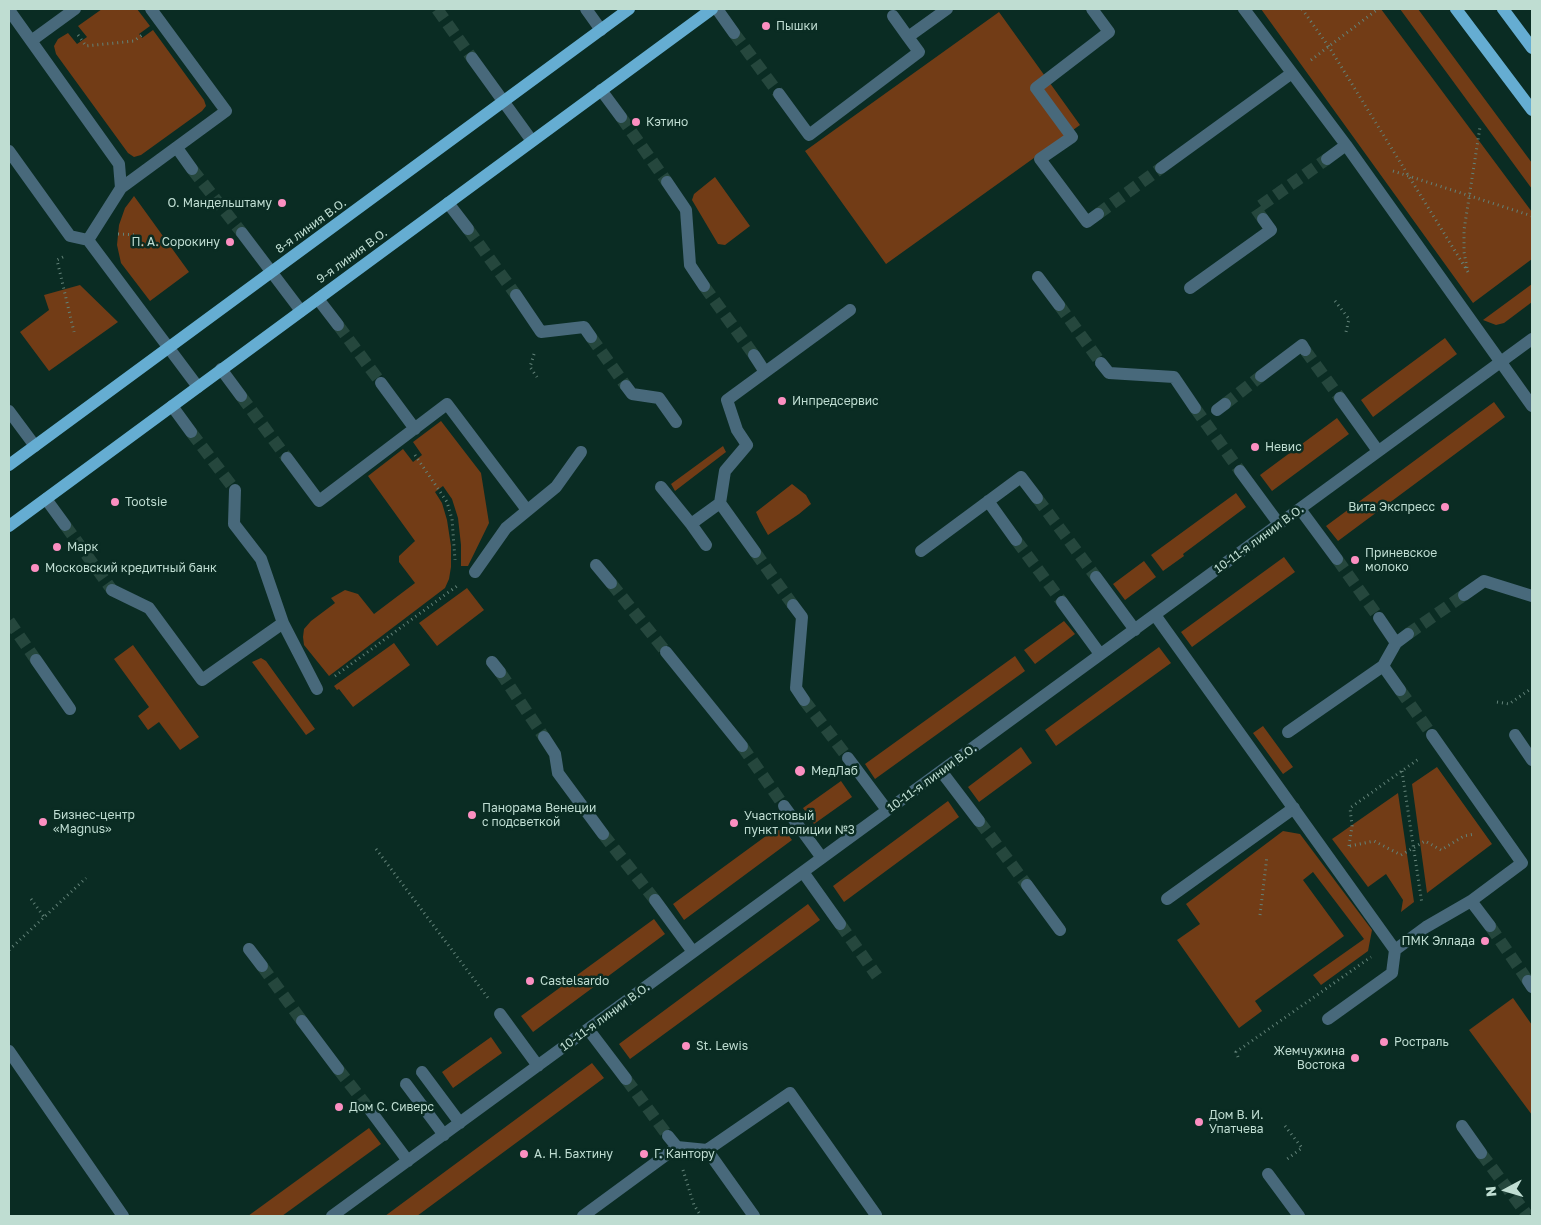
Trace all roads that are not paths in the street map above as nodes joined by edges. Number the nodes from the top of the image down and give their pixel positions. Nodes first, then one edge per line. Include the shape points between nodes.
1 (75, 9) edge
2 (151, 9) edge
3 (586, 9) edge
4 (629, 9) edge
5 (712, 9) edge
6 (717, 9) edge
7 (947, 9) edge
8 (1092, 9) edge
9 (1244, 9) edge
10 (1456, 9) edge
11 (1503, 9) edge
12 (9, 10) edge
13 (892, 16) dead end
14 (601, 30) junction
15 (734, 33) tunnel mouth
16 (908, 37) junction
17 (31, 41) junction
18 (1532, 48) edge
19 (472, 58) tunnel mouth
20 (1292, 73) junction
21 (601, 90) junction
22 (779, 94) tunnel mouth
23 (504, 101) junction
24 (1532, 110) edge
25 (620, 117) tunnel mouth
26 (532, 141) junction
27 (1346, 146) junction
28 (177, 148) junction
29 (9, 151) edge
30 (1327, 159) tunnel mouth
31 (1161, 168) tunnel mouth
32 (192, 169) tunnel mouth
33 (667, 182) tunnel mouth
34 (121, 188) junction
35 (448, 203) junction
36 (1098, 214) tunnel mouth
37 (1263, 219) tunnel mouth
38 (468, 230) tunnel mouth
39 (242, 233) tunnel mouth
40 (88, 240) junction
41 (272, 272) junction
42 (1038, 277) dead end
43 (704, 286) tunnel mouth
44 (1190, 288) dead end
45 (516, 295) tunnel mouth
46 (318, 299) junction
47 (1059, 305) tunnel mouth
48 (850, 310) dead end
49 (301, 311) junction
50 (338, 325) tunnel mouth
51 (591, 337) tunnel mouth
52 (1532, 339) edge
53 (168, 347) junction
54 (1305, 350) dead end
55 (754, 355) tunnel mouth
56 (1500, 362) junction
57 (1101, 363) tunnel mouth
58 (221, 369) junction
59 (765, 372) junction
60 (1261, 376) tunnel mouth
61 (381, 383) tunnel mouth
62 (626, 386) tunnel mouth
63 (198, 387) junction
64 (241, 396) tunnel mouth
65 (1340, 398) tunnel mouth
66 (172, 406) junction
67 (1532, 406) edge
68 (1195, 408) tunnel mouth
69 (9, 411) edge
70 (676, 422) dead end
71 (415, 429) junction
72 (191, 432) tunnel mouth
73 (35, 446) junction
74 (1378, 451) junction
75 (581, 452) dead end
76 (287, 458) tunnel mouth
77 (9, 465) edge
78 (1240, 471) tunnel mouth
79 (660, 488) dead end
80 (235, 490) tunnel mouth
81 (1037, 498) tunnel mouth
82 (46, 499) junction
83 (988, 501) junction
84 (720, 503) junction
85 (1300, 508) junction
86 (527, 510) junction
87 (690, 524) junction
88 (1279, 524) junction
89 (65, 525) tunnel mouth
90 (9, 526) edge
91 (1016, 540) tunnel mouth
92 (706, 545) dead end
93 (921, 551) dead end
94 (755, 552) tunnel mouth
95 (1337, 559) tunnel mouth
96 (596, 565) dead end
97 (475, 572) road end
98 (1096, 577) tunnel mouth
99 (611, 583) tunnel mouth
100 (112, 590) tunnel mouth
101 (1464, 595) tunnel mouth
102 (1532, 596) edge
103 (1062, 602) tunnel mouth
104 (793, 605) tunnel mouth
105 (1155, 614) junction
106 (1379, 618) tunnel mouth
107 (283, 623) junction
108 (1135, 630) junction
109 (1408, 634) tunnel mouth
110 (1396, 643) junction
111 (666, 652) tunnel mouth
112 (1100, 654) junction
113 (36, 660) tunnel mouth
114 (492, 662) dead end
115 (1383, 666) junction
116 (500, 672) tunnel mouth
117 (318, 690) road end
118 (1400, 690) tunnel mouth
119 (804, 700) tunnel mouth
120 (70, 708) dead end
121 (1288, 732) dead end
122 (1515, 735) dead end
123 (544, 737) tunnel mouth
124 (1435, 740) tunnel mouth
125 (742, 746) tunnel mouth
126 (848, 758) tunnel mouth
127 (1532, 760) edge
128 (940, 771) junction
129 (784, 806) tunnel mouth
130 (1294, 808) junction
131 (887, 810) junction
132 (979, 822) tunnel mouth
133 (602, 834) tunnel mouth
134 (822, 858) junction
135 (1527, 860) edge
136 (803, 872) junction
137 (1027, 885) tunnel mouth
138 (1167, 899) dead end
139 (655, 900) tunnel mouth
140 (1472, 901) junction
141 (840, 924) tunnel mouth
142 (1490, 926) tunnel mouth
143 (1060, 930) dead end
144 (1393, 947) junction
145 (249, 949) dead end
146 (693, 952) junction
147 (262, 966) tunnel mouth
148 (500, 1014) road end
149 (1328, 1019) dead end
150 (302, 1021) tunnel mouth
151 (588, 1029) junction
152 (9, 1051) edge
153 (538, 1066) junction
154 (338, 1069) tunnel mouth
155 (422, 1072) dead end
156 (626, 1079) tunnel mouth
157 (406, 1084) dead end
158 (370, 1110) tunnel mouth
159 (460, 1123) junction
160 (1462, 1126) dead end
161 (444, 1135) junction
162 (668, 1136) tunnel mouth
163 (676, 1147) junction
164 (707, 1150) junction
165 (1481, 1153) tunnel mouth
166 (408, 1161) junction
167 (1268, 1174) road end
168 (338, 1215) edge
169 (876, 1215) dead end
170 (123, 1216) edge
171 (583, 1216) edge
172 (754, 1216) edge
173 (1299, 1216) edge

1 - 17 street
2 - 28 street via 226,111
3 - 14 street
4 - 14 main road, 8-я линия В.О.
5 - 21 main road, 9-я линия В.О.
6 - 15 street
7 - 16 street
8 - 36 street via 1109,32 1036,88 1072,136 1040,159 1086,222
9 - 20 street
10 - 24 main road
11 - 18 main road
12 - 17 street
13 - 16 street
14 - 23 main road, 8-я линия В.О.
16 - 22 street via 919,52 808,135
17 - 34 street via 119,164
19 - 23 street
20 - 27 street
20 - 31 street
21 - 25 street
21 - 26 main road, 9-я линия В.О.
23 - 26 street
23 - 41 main road, 8-я линия В.О.
26 - 35 main road, 9-я линия В.О.
27 - 30 street
27 - 56 street
28 - 32 street
28 - 34 street
29 - 40 street via 70,236
33 - 43 street via 686,210 690,265
34 - 40 street
35 - 38 street
35 - 46 main road, 9-я линия В.О.
37 - 44 street via 1271,230
39 - 41 street
40 - 53 street
41 - 49 street
41 - 53 main road, 8-я линия В.О.
42 - 47 street
45 - 51 street via 541,332 584,327
46 - 49 main road, 9-я линия В.О.
46 - 50 street
48 - 59 street
49 - 58 main road, 9-я линия В.О.
52 - 56 street, 10-11-я линии В.О.
53 - 63 street
53 - 73 main road, 8-я линия В.О.
54 - 60 street via 1302,345
55 - 59 street
56 - 67 street
56 - 74 street, 10-11-я линии В.О.
57 - 68 street via 1109,373 1174,377
58 - 63 main road, 9-я линия В.О.
58 - 64 street
59 - 84 street via 727,400 737,430 747,445 725,470
61 - 71 street
62 - 70 street via 632,394 659,398
63 - 66 main road, 9-я линия В.О.
65 - 74 street
66 - 72 street
66 - 82 main road, 9-я линия В.О.
69 - 73 street
71 - 76 street via 318,502
71 - 86 street via 448,404
73 - 77 main road, 8-я линия В.О.
74 - 85 street, 10-11-я линии В.О.
75 - 86 street via 556,487
78 - 88 street
79 - 87 street
80 - 107 street via 234,524 261,560
81 - 83 street via 1021,477
82 - 89 street
82 - 90 main road, 9-я линия В.О.
83 - 91 street
83 - 93 street
84 - 87 street
84 - 94 street
85 - 88 street, 10-11-я линии В.О.
85 - 95 street
86 - 97 street via 506,528
87 - 92 street
88 - 105 street, 10-11-я линии В.О.
96 - 99 street
98 - 108 street
100 - 107 street via 150,608 202,680
101 - 102 street via 1484,581
103 - 112 street
104 - 119 street via 802,617 796,688
105 - 108 street, 10-11-я линии В.О.
105 - 130 street
106 - 110 street
107 - 117 street
108 - 112 street, 10-11-я линии В.О.
109 - 110 street
110 - 115 street
111 - 125 street
112 - 128 street, 10-11-я линии В.О.
113 - 120 street
114 - 116 street
115 - 118 street
115 - 121 street
122 - 127 street
123 - 133 street via 555,754 558,773
124 - 135 street via 1499,831
126 - 131 street
128 - 131 street, 10-11-я линии В.О.
128 - 132 street
129 - 134 street
130 - 138 street
130 - 144 street
131 - 134 street, 10-11-я линии В.О.
134 - 136 street, 10-11-я линии В.О.
135 - 140 street
136 - 141 street
136 - 146 street, 10-11-я линии В.О.
137 - 143 street
139 - 146 street
140 - 142 street
140 - 144 street
144 - 149 street via 1392,972
145 - 147 street
146 - 151 street, 10-11-я линии В.О.
148 - 153 street
150 - 154 street
151 - 153 street, 10-11-я линии В.О.
151 - 156 street
152 - 170 street
153 - 159 street, 10-11-я линии В.О.
155 - 159 street
157 - 161 street
158 - 166 street
159 - 161 street, 10-11-я линии В.О.
160 - 165 street
161 - 166 street, 10-11-я линии В.О.
162 - 163 street
163 - 164 street
163 - 171 street
164 - 169 street via 790,1093
164 - 172 street
166 - 168 street, 10-11-я линии В.О.
167 - 173 street

